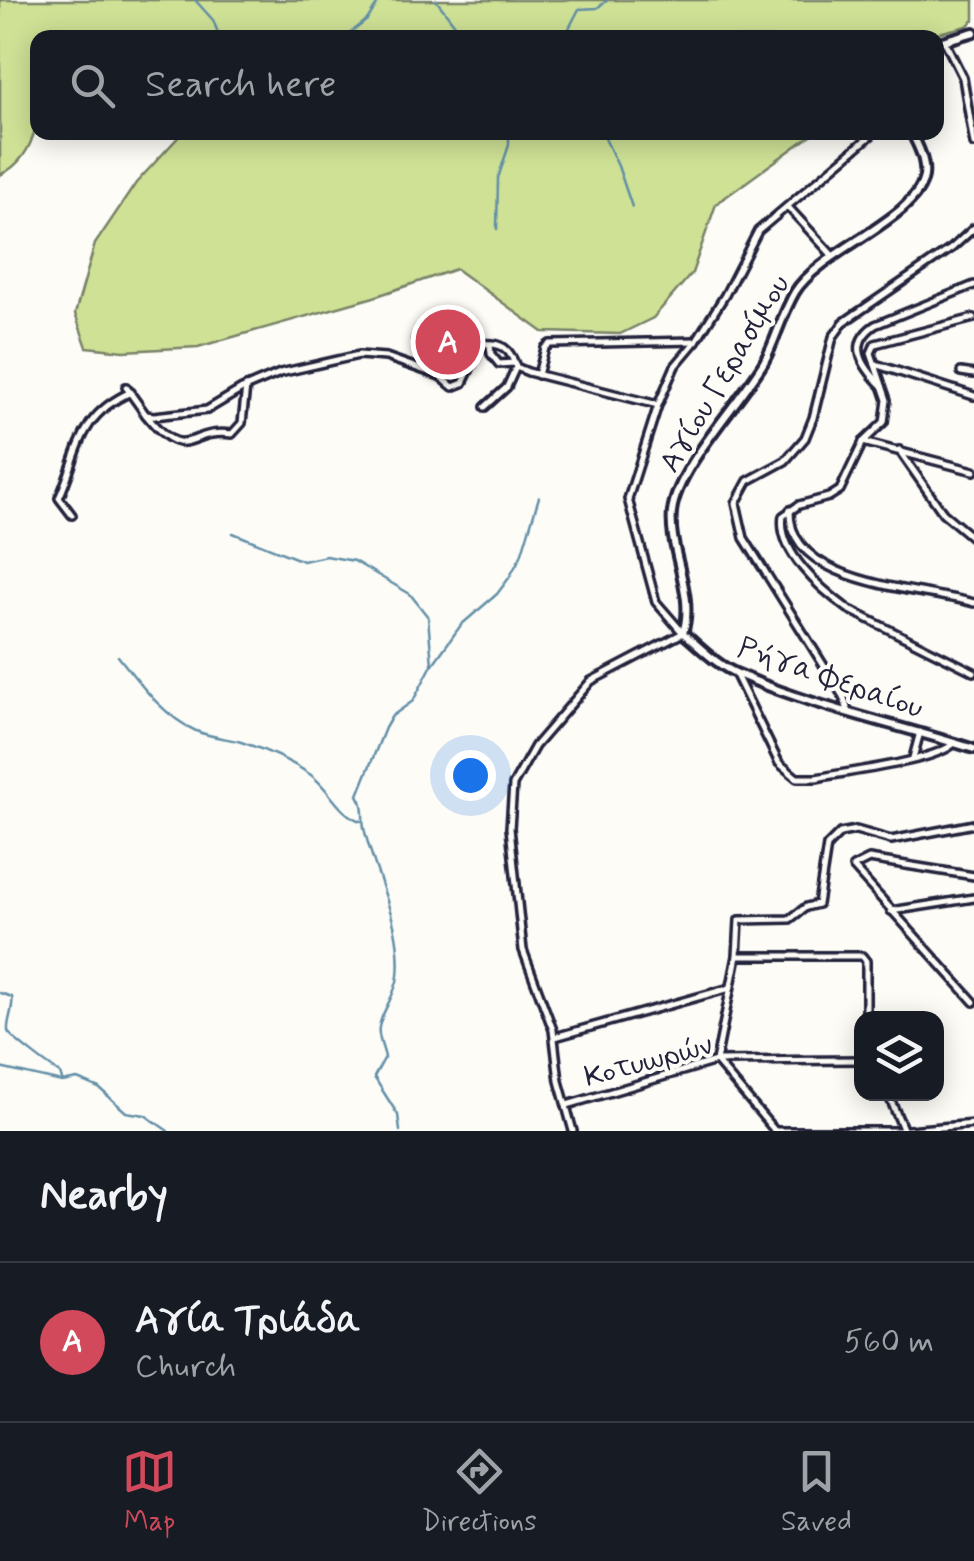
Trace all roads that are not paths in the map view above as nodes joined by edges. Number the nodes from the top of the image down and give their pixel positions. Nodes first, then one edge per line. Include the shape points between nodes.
1 (974, 32) edge
2 (944, 41) edge
3 (944, 47) edge
4 (865, 140) edge
5 (914, 140) edge
6 (974, 144) edge
7 (788, 207) junction
8 (974, 228) edge
9 (833, 256) junction
10 (974, 286) edge
11 (974, 318) edge
12 (416, 339) dead end
13 (696, 341) junction
14 (490, 344) junction
15 (876, 364) junction
16 (515, 365) junction
17 (962, 372) dead end
18 (974, 374) edge
19 (538, 375) junction
20 (440, 376) junction
21 (246, 387) junction
22 (884, 388) junction
23 (974, 396) edge
24 (658, 405) junction
25 (485, 408) dead end
26 (146, 415) junction
27 (863, 442) junction
28 (899, 450) junction
29 (974, 471) edge
30 (790, 510) junction
31 (72, 516) dead end
32 (974, 539) edge
33 (974, 603) edge
34 (683, 632) junction
35 (974, 672) edge
36 (736, 674) junction
37 (848, 711) junction
38 (920, 732) junction
39 (955, 742) junction
40 (974, 749) edge
41 (913, 760) junction
42 (974, 824) edge
43 (974, 876) edge
44 (974, 898) edge
45 (891, 911) junction
46 (737, 956) junction
47 (730, 988) junction
48 (974, 1002) edge
49 (866, 1011) edge
50 (555, 1038) junction
51 (854, 1060) edge
52 (716, 1061) junction
53 (890, 1101) edge
54 (566, 1105) junction
55 (974, 1124) edge
56 (573, 1131) edge
57 (773, 1131) edge
58 (786, 1131) edge
59 (901, 1131) edge

1 - 2 street
3 - 6 street via 964,78
4 - 7 street, Ρήγα Φεραίου
5 - 9 street, Αγίου Γερασίμου via 924,168 916,195
7 - 9 street
7 - 13 street, Ρήγα Φεραίου via 751,240
8 - 37 street via 844,322 805,438 785,461 748,481 736,503 744,538
9 - 34 street, Αγίου Γερασίμου via 794,293 766,358 678,490 672,516 688,612
10 - 22 street via 862,336 861,356
11 - 15 street via 879,342 872,353
12 - 20 street
13 - 19 street via 550,344
13 - 24 street, Ρήγα Φεραίου via 675,366
14 - 16 street via 506,347
14 - 16 street via 499,364
14 - 20 street via 482,344 460,386
15 - 22 street
15 - 23 street
16 - 19 street
16 - 25 street via 507,387
17 - 18 street
19 - 24 street
20 - 21 street via 369,354
21 - 26 street via 190,415
21 - 26 street via 242,423 232,434 177,442
22 - 27 street via 888,413
24 - 34 street, Ρήγα Φεραίου via 628,499 656,602
26 - 31 street via 128,390 88,425 59,498
27 - 28 street
27 - 30 street via 840,490
28 - 29 street
28 - 32 street via 942,513
30 - 33 street via 791,527 808,550 842,574
30 - 35 street via 782,518 783,533 827,594
34 - 36 street, Ρήγα Φεραίου
34 - 50 street via 590,681 513,785 510,828 523,950
36 - 37 street, Ρήγα Φεραίου
36 - 41 street via 779,764 797,778
37 - 38 street, Ρήγα Φεραίου
38 - 39 street, Ρήγα Φεραίου
38 - 41 street
39 - 40 street, Ρήγα Φεραίου
39 - 41 street
42 - 46 street via 892,840 852,830 835,836 825,853 818,904 796,917 739,920
43 - 45 street via 870,859 853,867
44 - 45 street
45 - 48 street
46 - 47 street
46 - 49 street via 862,956
47 - 50 street
47 - 52 street
50 - 54 street
51 - 52 street, Κοτυωρών
52 - 54 street, Κοτυωρών
52 - 57 street
53 - 59 street
54 - 56 street
55 - 59 street
57 - 58 street
58 - 59 street

